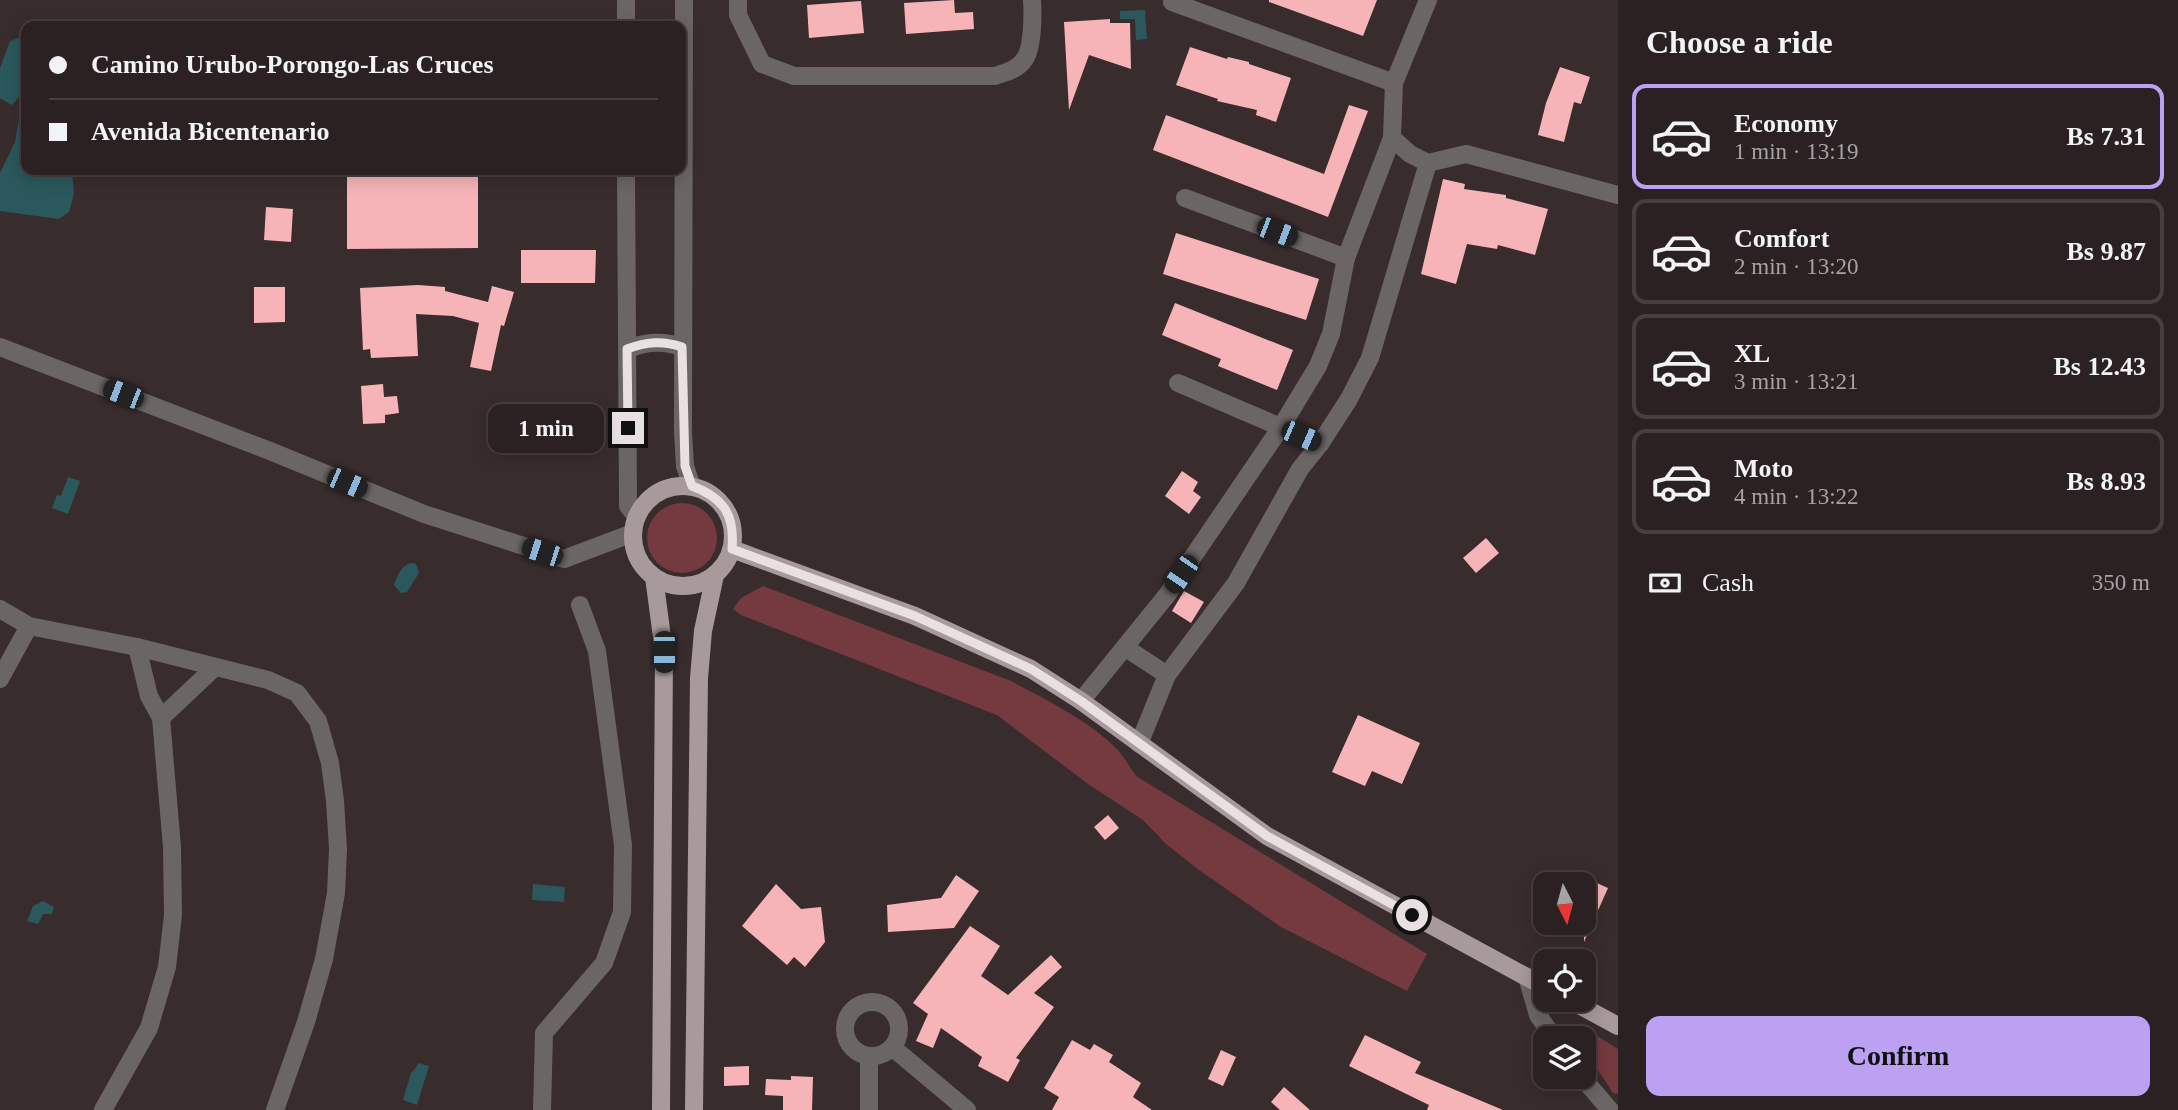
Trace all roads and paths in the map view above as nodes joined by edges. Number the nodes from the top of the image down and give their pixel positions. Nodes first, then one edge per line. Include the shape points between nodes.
1 (626, 0) edge
2 (684, 0) edge
3 (738, 0) edge
4 (1032, 0) edge
5 (1428, 0) edge
6 (1172, 2) dead end
7 (626, 21) edge
8 (684, 21) edge
9 (1394, 83) junction
10 (1392, 138) junction
11 (1428, 163) junction
12 (626, 175) edge
13 (681, 175) edge
14 (1618, 195) edge
15 (1185, 198) dead end
16 (1346, 258) junction
17 (0, 347) edge
18 (682, 347) junction
19 (627, 349) junction
20 (1178, 383) dead end
21 (1281, 427) junction
22 (1321, 444) junction
23 (692, 486) junction
24 (635, 525) junction
25 (732, 549) junction
26 (715, 575) junction
27 (653, 577) junction
28 (580, 605) dead end
29 (0, 609) edge
30 (29, 626) junction
31 (137, 647) junction
32 (1126, 648) junction
33 (214, 667) junction
34 (1167, 675) junction
35 (0, 679) edge
36 (1081, 701) junction
37 (161, 718) junction
38 (1139, 744) junction
39 (1527, 977) junction
40 (1533, 980) edge
41 (1592, 1012) edge
42 (1546, 1026) edge
43 (1618, 1026) edge
44 (892, 1047) junction
45 (869, 1056) junction
46 (1592, 1089) edge
47 (103, 1110) edge
48 (275, 1110) edge
49 (542, 1110) edge
50 (662, 1110) edge
51 (694, 1110) edge
52 (869, 1110) edge
53 (967, 1110) edge
54 (1610, 1110) edge

1 - 7 street
2 - 8 street
3 - 4 street via 738,15 762,64 794,76 995,76 1026,59
5 - 9 street
6 - 9 street
9 - 10 street
10 - 11 street
10 - 16 street
11 - 14 street via 1465,154
11 - 22 street via 1370,359
12 - 19 street
13 - 18 street
15 - 16 street
16 - 21 street via 1331,334 1318,366
17 - 24 street via 424,514 564,559
18 - 19 street via 646,342
18 - 23 street via 685,466
19 - 24 street via 628,506
20 - 21 street
21 - 22 street
21 - 32 street
22 - 34 street via 1300,468 1236,583
23 - 24 main road via 659,492 646,502
23 - 25 main road via 714,497 729,516
24 - 27 main road via 635,550
25 - 26 main road
25 - 36 main road via 915,616 1031,669
26 - 27 main road via 684,586
26 - 51 main road via 699,678
27 - 50 main road via 664,652
28 - 49 street via 597,651 623,845 622,912 604,963 544,1033
29 - 30 street
30 - 31 street
30 - 35 street
31 - 33 street
31 - 37 street via 149,696
32 - 34 street
32 - 36 street
33 - 37 street
33 - 48 street via 268,680 297,693 318,720 330,763 338,849 336,893 324,959
34 - 38 street
36 - 38 main road
37 - 47 street via 172,847 173,915 167,967 149,1028
38 - 39 main road via 1267,836
39 - 40 main road
39 - 42 street
41 - 43 main road
44 - 45 street
44 - 45 street via 899,1032 895,1016 881,1004 863,1003 849,1015 845,1033 853,1049
44 - 53 street
45 - 52 street
46 - 54 street

